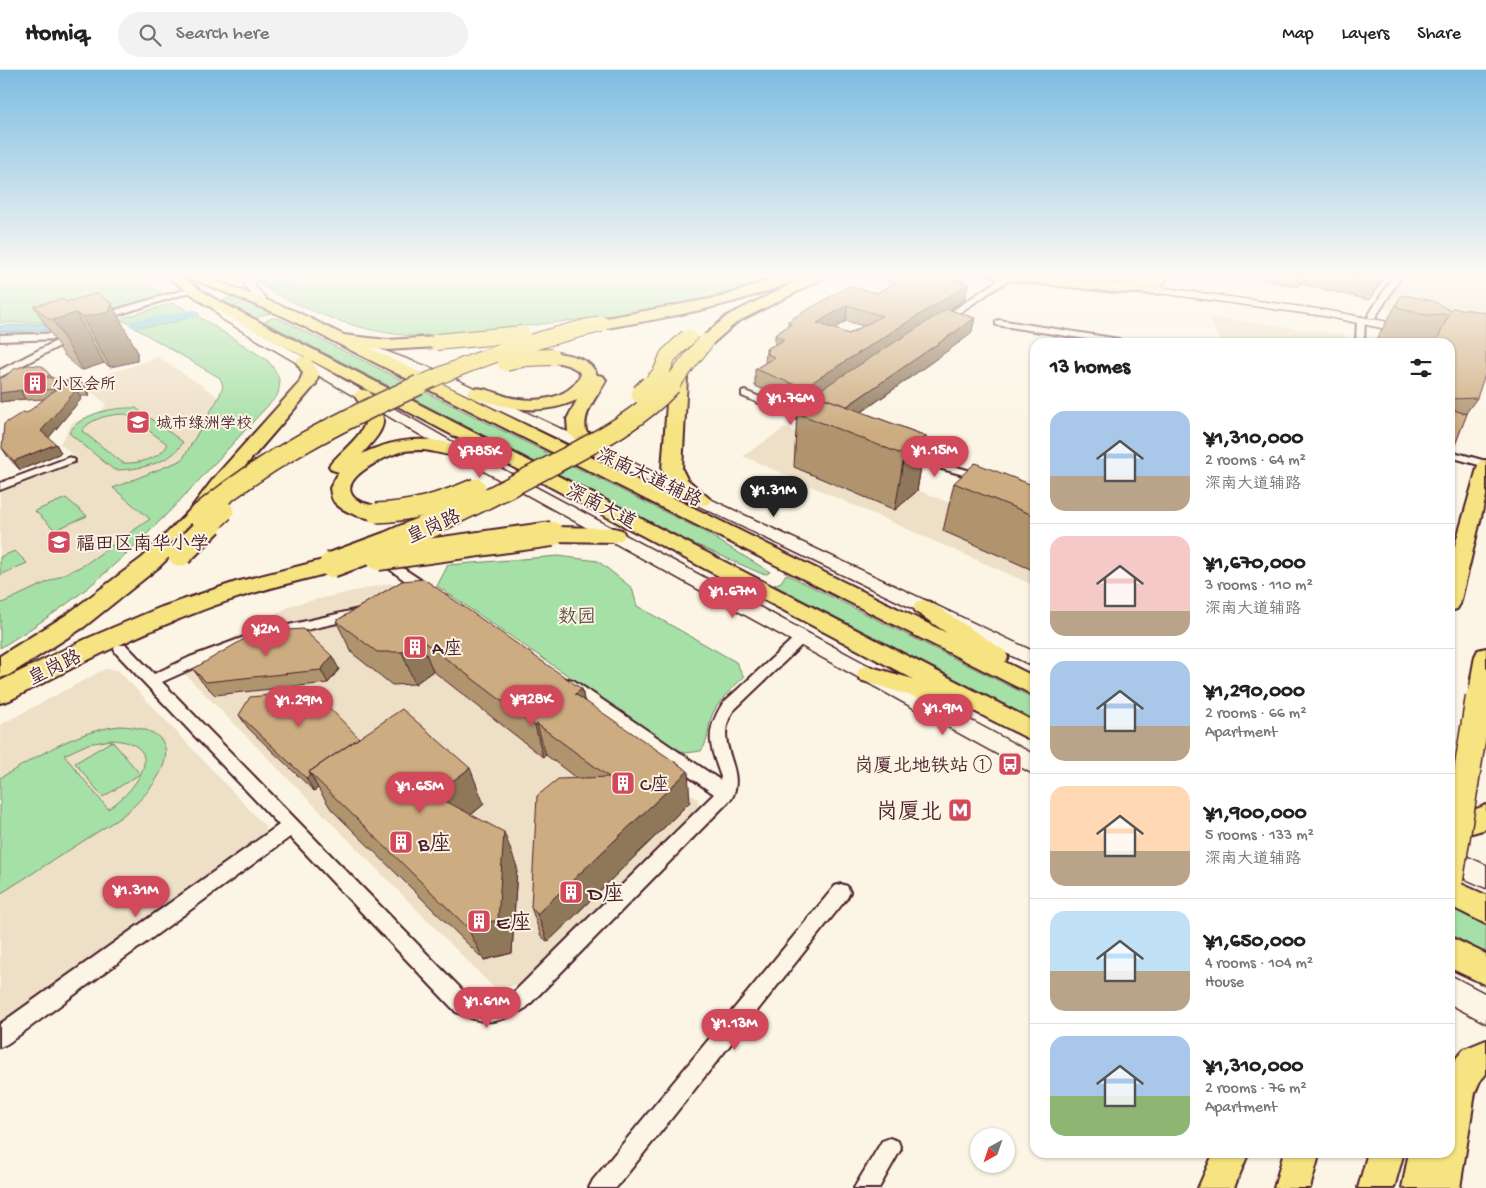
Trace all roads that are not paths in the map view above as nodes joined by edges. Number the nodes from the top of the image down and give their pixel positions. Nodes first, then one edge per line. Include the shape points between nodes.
1 (244, 327) edge
2 (261, 327) edge
3 (267, 327) edge
4 (310, 327) edge
5 (316, 327) edge
6 (572, 327) edge
7 (588, 327) edge
8 (706, 327) edge
9 (718, 327) edge
10 (1025, 327) edge
11 (1395, 327) edge
12 (1403, 327) edge
13 (86, 328) joint
14 (320, 329) junction
15 (271, 332) junction
16 (1422, 332) joint
17 (0, 338) edge
18 (1094, 338) edge
19 (343, 340) junction
20 (696, 340) junction
21 (555, 355) junction
22 (304, 362) junction
23 (0, 374) edge
24 (678, 378) junction
25 (433, 379) junction
26 (476, 393) junction
27 (745, 394) dead end
28 (363, 395) junction
29 (433, 418) junction
30 (822, 426) edge
31 (458, 451) junction
32 (895, 452) edge
33 (1455, 455) edge
34 (610, 457) junction
35 (70, 460) dead end
36 (1486, 464) edge
37 (988, 479) edge
38 (0, 486) edge
39 (516, 487) junction
40 (701, 500) junction
41 (196, 516) junction
42 (371, 517) junction
43 (702, 521) junction
44 (1468, 529) junction
45 (614, 535) junction
46 (673, 542) junction
47 (1455, 543) edge
48 (174, 550) junction
49 (331, 565) junction
50 (392, 565) dead end
51 (1455, 583) edge
52 (433, 598) edge
53 (923, 607) junction
54 (370, 612) edge
55 (802, 638) junction
56 (121, 649) dead end
57 (1030, 658) edge
58 (1484, 667) edge
59 (0, 668) edge
60 (553, 674) edge
61 (868, 674) junction
62 (151, 681) junction
63 (1030, 683) edge
64 (1030, 685) edge
65 (0, 693) edge
66 (997, 713) junction
67 (1030, 730) edge
68 (1030, 763) edge
69 (726, 793) junction
70 (1486, 816) edge
71 (1455, 824) edge
72 (292, 826) junction
73 (1455, 850) edge
74 (1455, 862) edge
75 (1486, 877) edge
76 (841, 892) dead end
77 (1455, 894) edge
78 (1486, 910) edge
79 (1455, 954) edge
80 (1486, 970) edge
81 (1455, 992) edge
82 (1486, 1009) edge
83 (0, 1037) edge
84 (1486, 1056) edge
85 (1455, 1118) edge
86 (890, 1149) dead end
87 (1229, 1158) edge
88 (1300, 1158) edge
89 (1384, 1158) edge
90 (1425, 1158) edge
91 (1448, 1158) edge
92 (601, 1188) edge
93 (866, 1188) edge
94 (1216, 1188) edge
95 (1292, 1188) edge
96 (1376, 1188) edge
97 (1420, 1188) edge
98 (1442, 1188) edge

1 - 22 main road
2 - 15 main road, 深南大道
3 - 15 main road
4 - 14 main road
5 - 14 main road, 深南大道
6 - 19 highway, bridge via 387,345
7 - 25 highway, 皇岗路, bridge via 507,349
8 - 20 highway
9 - 20 highway, 皇岗路
10 - 18 street
11 - 16 main road
12 - 16 main road
13 - 17 street via 63,337
13 - 23 street
14 - 19 main road, 深南大道
15 - 29 main road, 深南大道
19 - 26 main road, 深南大道辅路
19 - 43 main road, 深南大道
20 - 24 highway, 皇岗路, bridge
20 - 42 highway, bridge via 668,356 661,373 636,398 574,438 453,498 414,510
21 - 25 highway, bridge via 516,356
21 - 26 highway via 583,366 588,374 582,388 567,397 537,405 516,404
21 - 34 highway via 574,356 586,361 597,372 596,384 578,414 576,428 577,433
21 - 48 highway, bridge via 526,358 472,374 333,437 248,491
22 - 28 main road
22 - 41 highway via 311,376 304,388 221,482
24 - 39 highway, 皇岗路, bridge via 629,419
24 - 40 highway via 673,475
25 - 41 highway, 皇岗路, bridge via 289,448 239,481
26 - 34 main road, 深南大道辅路
27 - 30 street via 802,413
28 - 31 main road
28 - 42 highway via 374,413 375,422 331,476 326,490 330,503 340,512 356,519
29 - 39 main road
29 - 46 main road, 深南大道
31 - 39 main road
31 - 42 highway via 430,444 400,446 375,454 354,466 345,476 341,494 344,500
32 - 37 street
33 - 36 street
34 - 40 main road, 深南大道辅路
35 - 38 street
36 - 44 main road
39 - 42 highway, bridge via 413,518 390,521
39 - 45 main road
39 - 49 highway, 皇岗路, bridge via 429,527
40 - 53 main road, 深南大道辅路
41 - 48 highway, 皇岗路
43 - 46 main road via 730,544 775,569 777,574 764,578 714,555
43 - 64 main road, 深南大道
44 - 47 main road
44 - 51 main road
45 - 49 highway, bridge via 552,534
45 - 55 main road
46 - 66 main road, 深南大道
48 - 59 highway, 皇岗路 via 48,639
48 - 65 highway via 138,592
49 - 65 highway, 皇岗路 via 192,604 132,629
50 - 52 street
53 - 57 main road, 深南大道辅路
53 - 63 main road via 984,647
54 - 62 street via 263,635
55 - 61 main road
55 - 69 street via 728,707 720,720 719,750 729,777
56 - 62 street
58 - 73 main road, bridge
60 - 69 street
61 - 66 main road
61 - 68 main road
62 - 72 street
66 - 67 main road, 深南大道
69 - 72 street via 519,1000 498,1012 486,1013 463,1005
70 - 71 main road via 1479,821
72 - 83 street
74 - 75 main road
76 - 92 street
77 - 78 main road
79 - 80 main road
81 - 82 main road
84 - 85 main road via 1479,1057 1467,1069
86 - 93 street
87 - 94 main road
88 - 95 main road
89 - 96 main road
90 - 97 main road
91 - 98 main road

